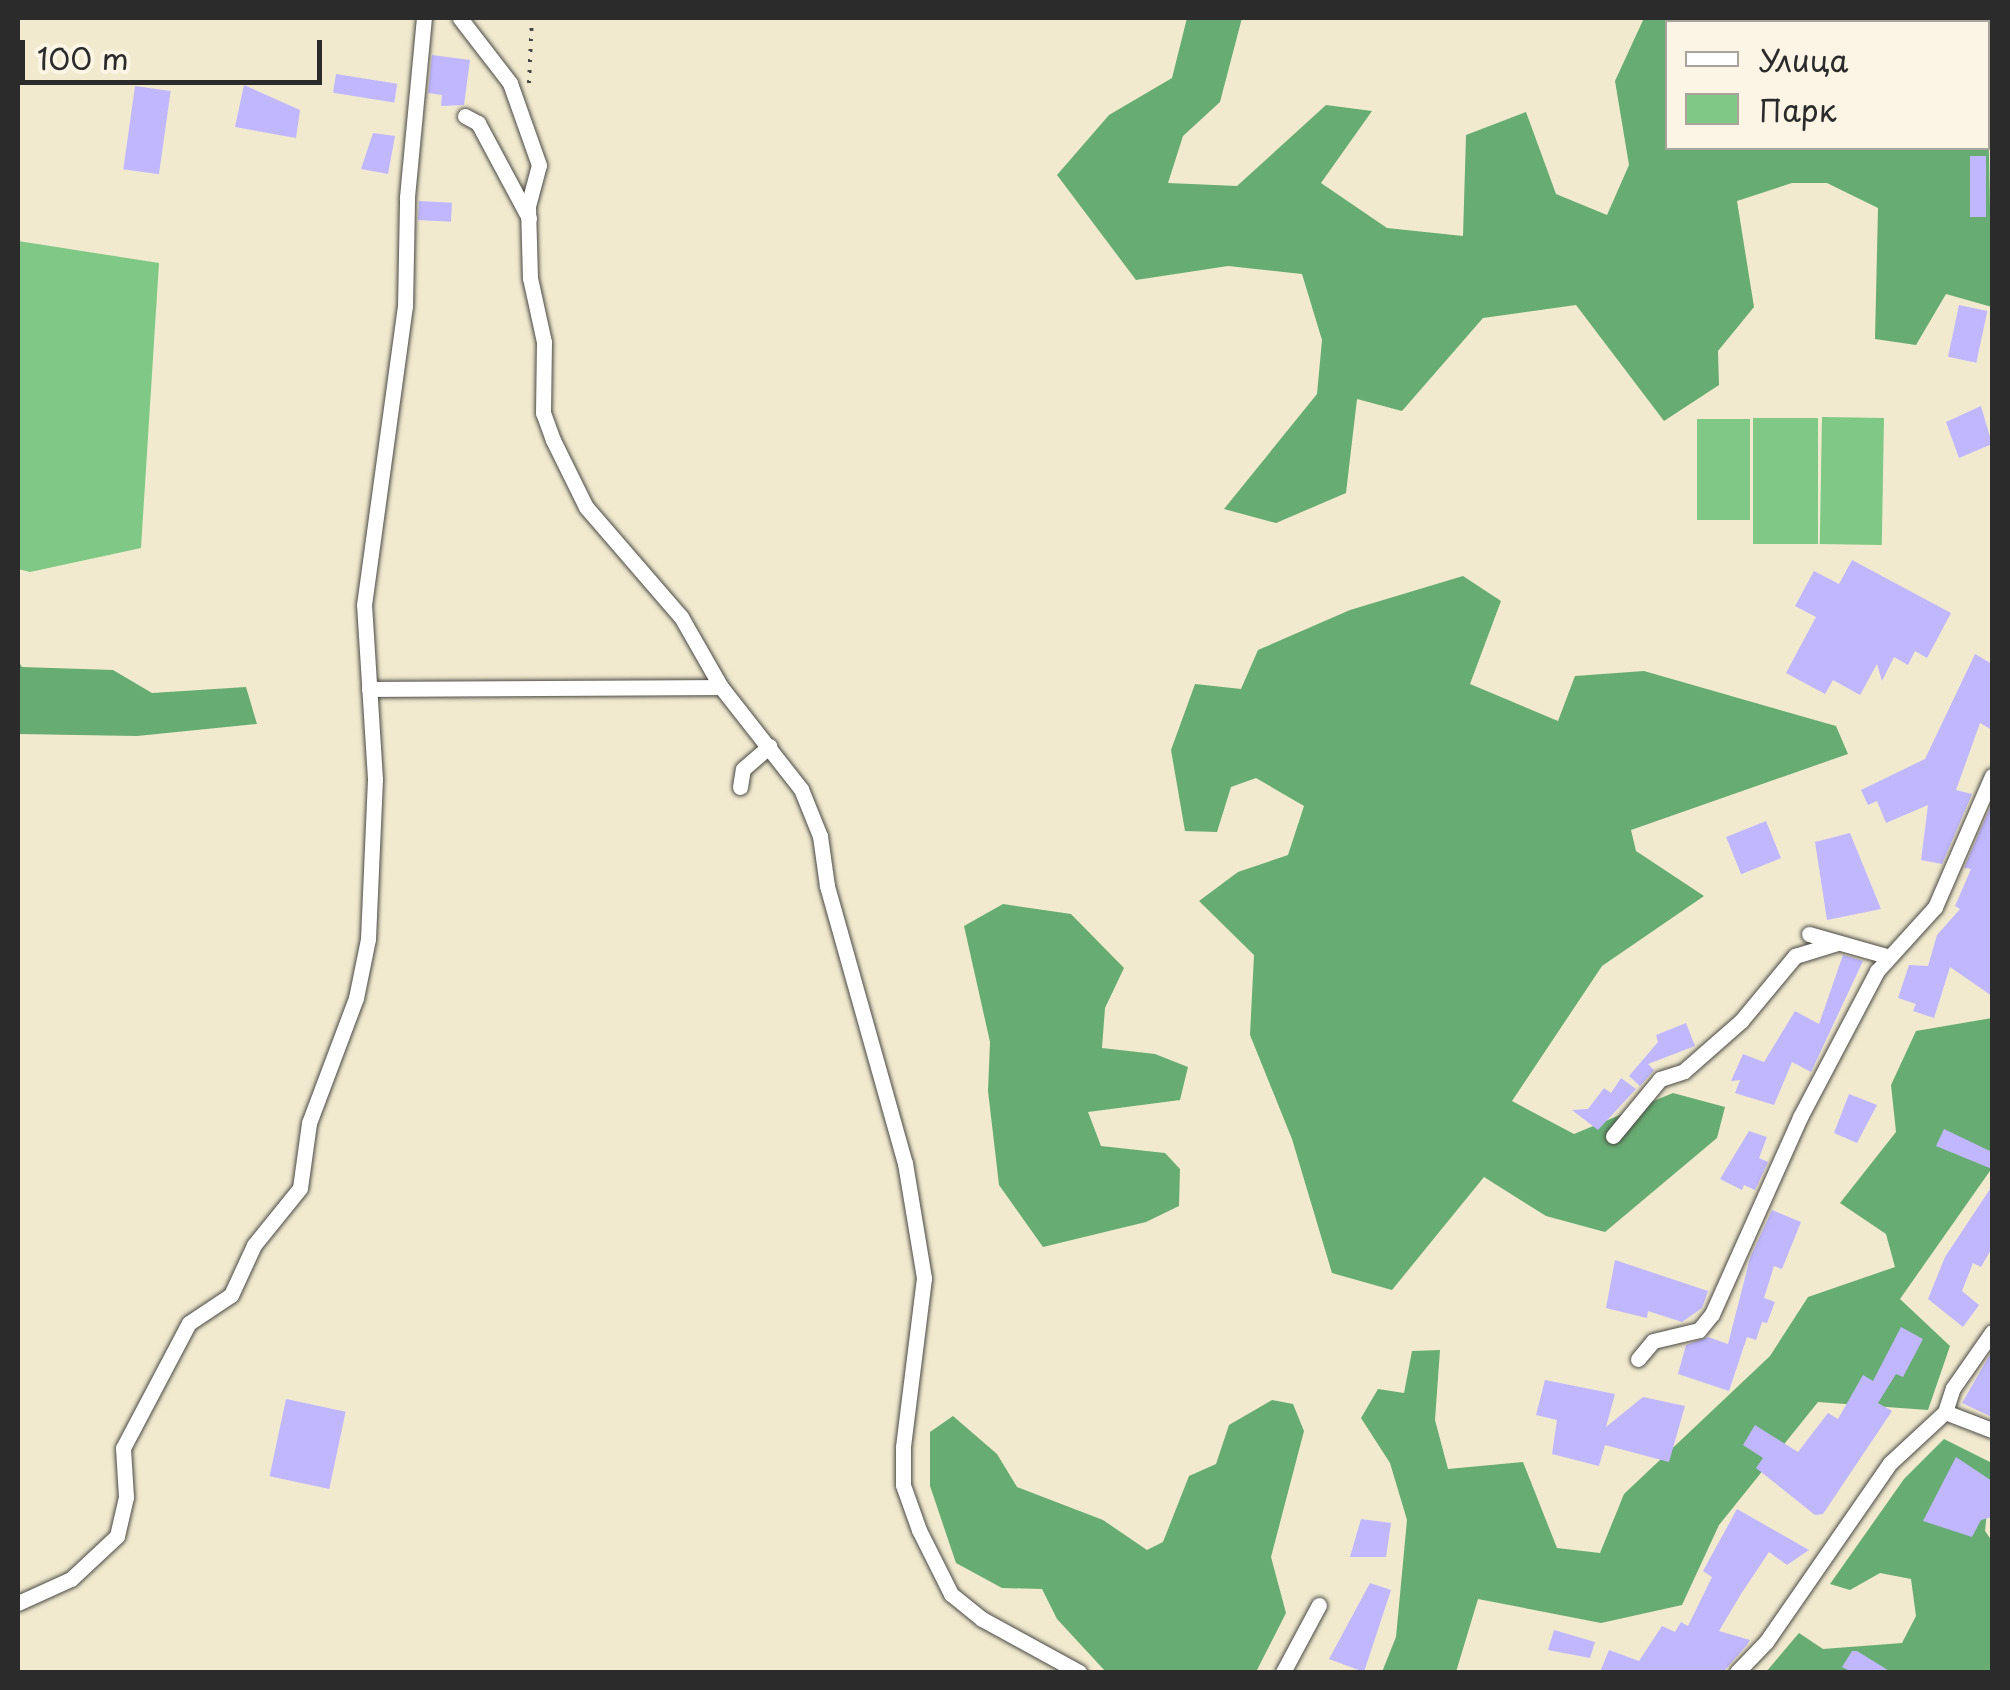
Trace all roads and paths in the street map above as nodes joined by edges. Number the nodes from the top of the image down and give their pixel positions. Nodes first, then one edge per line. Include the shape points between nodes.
1 (424, 18) edge
2 (460, 18) edge
3 (532, 18) edge
4 (529, 89) dead end
5 (465, 116) dead end
6 (529, 218) junction
7 (721, 686) junction
8 (369, 689) junction
9 (768, 746) junction
10 (1992, 776) edge
11 (740, 787) dead end
12 (1809, 934) dead end
13 (1837, 943) junction
14 (1887, 956) junction
15 (1613, 1136) dead end
16 (1992, 1332) edge
17 (1638, 1360) dead end
18 (1944, 1412) junction
19 (1992, 1430) edge
20 (18, 1603) edge
21 (1319, 1605) dead end
22 (1079, 1672) edge
23 (1283, 1672) edge
24 (1736, 1672) edge

1 - 8 street via 405,306 364,605
2 - 6 street via 487,45 528,124 539,165
3 - 4 path
5 - 6 street via 478,123
6 - 7 street via 530,278 544,342 543,414 553,440 586,507 681,618
7 - 8 street
7 - 9 street
8 - 20 street via 375,779 368,939 356,998 310,1122 300,1188 254,1245 231,1295 188,1323 124,1448 126,1498 117,1536 71,1579
9 - 11 street via 743,769
9 - 22 street via 800,789 820,836 827,886 920,1234 924,1278 904,1485 951,1594 982,1619
10 - 14 street via 1935,908
12 - 13 street
13 - 14 street
13 - 15 street via 1796,956 1741,1022 1684,1070 1660,1080
14 - 17 street via 1800,1117 1712,1314 1698,1330 1653,1342
16 - 18 street
18 - 19 street
18 - 24 street via 1890,1463 1766,1642
21 - 23 street

